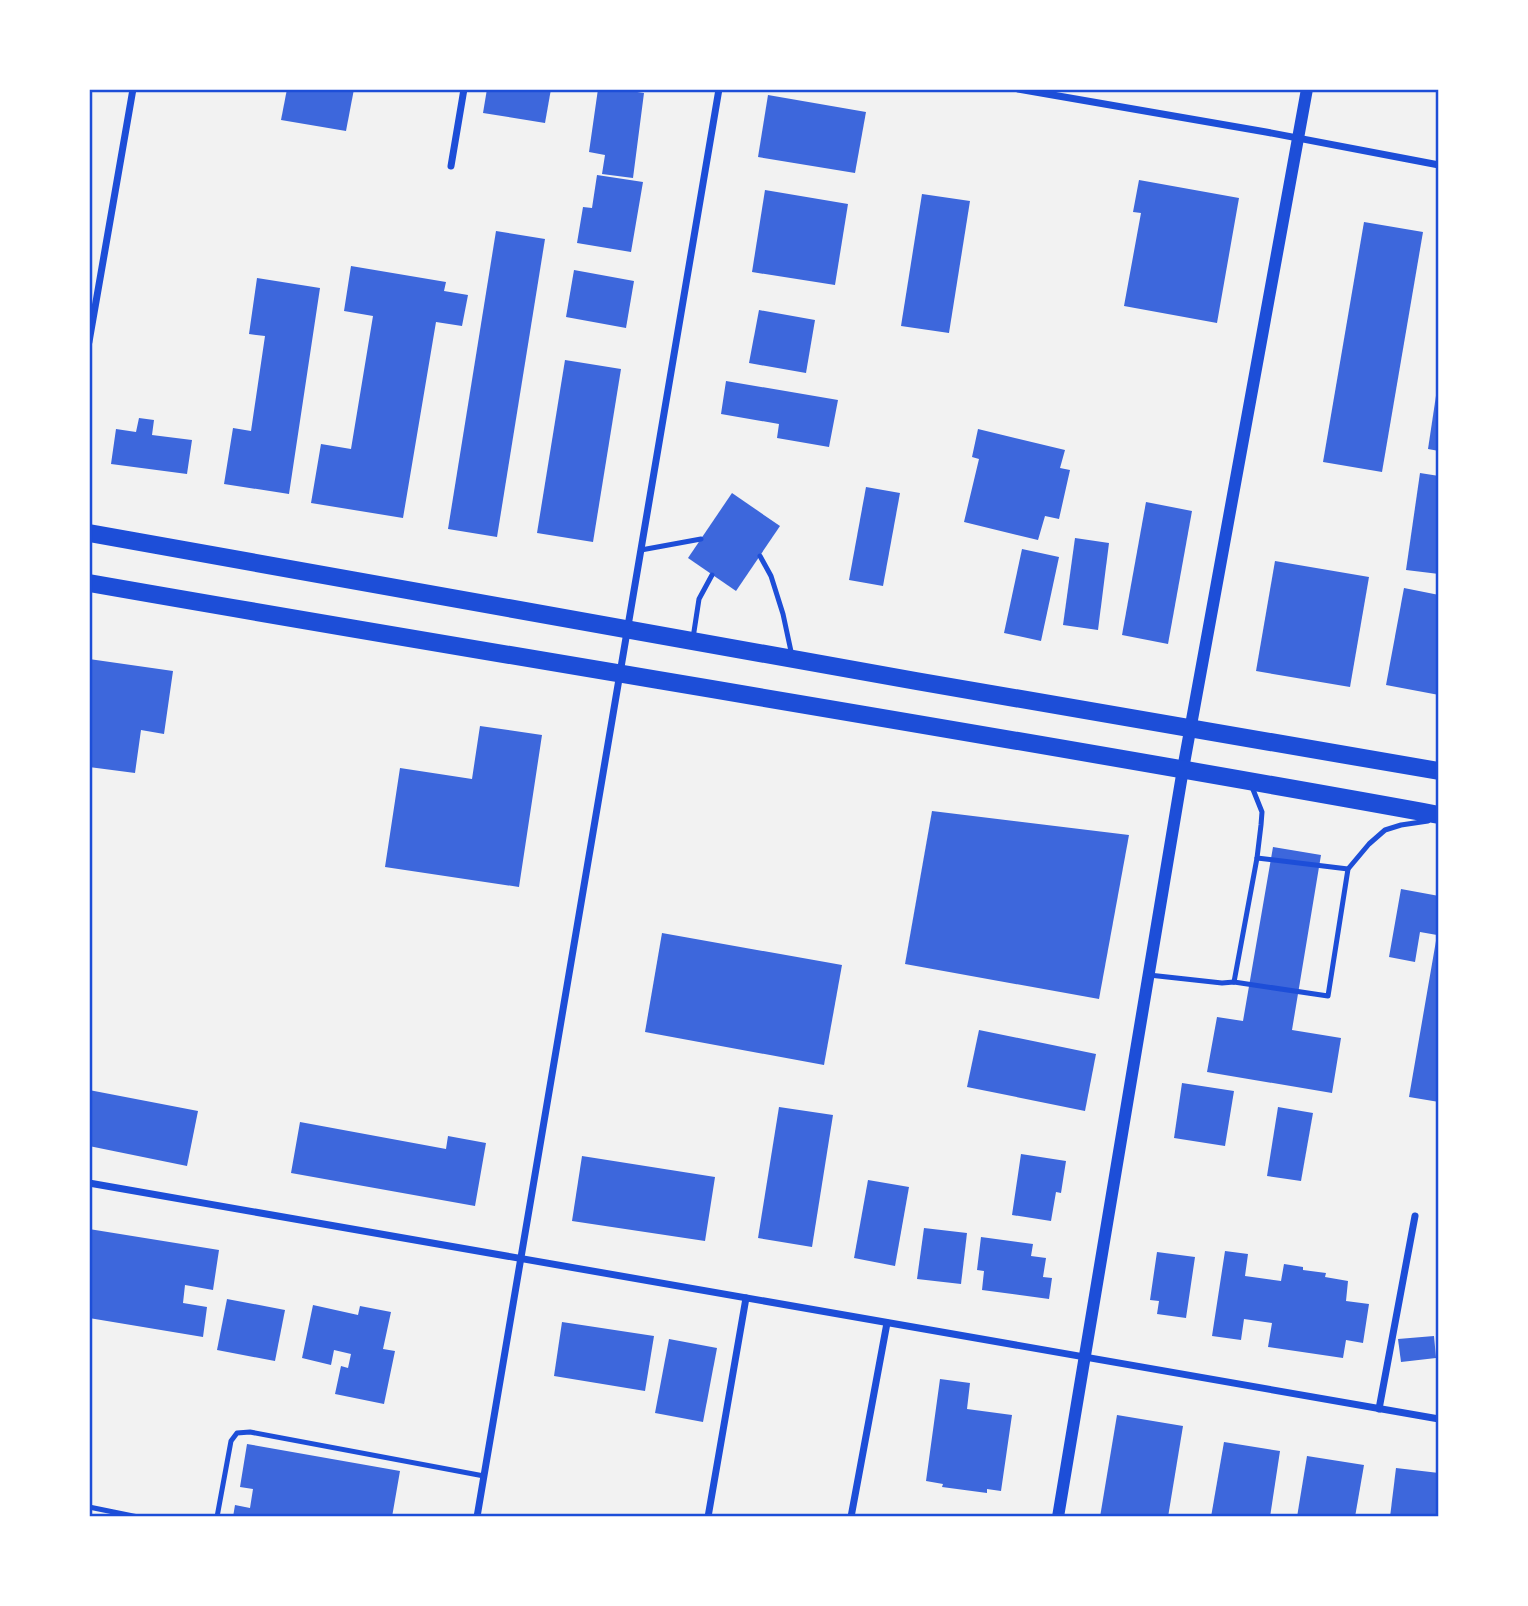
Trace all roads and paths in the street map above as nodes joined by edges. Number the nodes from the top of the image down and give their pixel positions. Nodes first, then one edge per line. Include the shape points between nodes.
1 (133, 89) edge
2 (464, 89) edge
3 (719, 89) edge
4 (1018, 89) edge
5 (1307, 89) edge
6 (1298, 138) junction
7 (1439, 165) edge
8 (451, 166) dead end
9 (89, 342) edge
10 (89, 533) edge
11 (701, 539) dead end
12 (642, 550) junction
13 (760, 556) dead end
14 (712, 575) dead end
15 (89, 583) edge
16 (628, 630) junction
17 (692, 642) junction
18 (793, 659) junction
19 (620, 673) junction
20 (1191, 728) junction
21 (1183, 769) junction
22 (1439, 771) edge
23 (1250, 780) junction
24 (1439, 817) edge
25 (1257, 859) junction
26 (1348, 869) junction
27 (1149, 975) junction
28 (1234, 982) junction
29 (89, 1183) edge
30 (1415, 1216) dead end
31 (521, 1259) junction
32 (746, 1298) junction
33 (887, 1323) junction
34 (1085, 1357) junction
35 (1379, 1409) junction
36 (1439, 1419) edge
37 (484, 1476) junction
38 (89, 1507) edge
39 (138, 1517) edge
40 (218, 1517) edge
41 (477, 1517) edge
42 (708, 1517) edge
43 (850, 1517) edge
44 (1058, 1517) edge

1 - 9 street
2 - 8 street
3 - 12 street
4 - 6 street
5 - 6 street
6 - 7 street
6 - 20 street
10 - 16 main road
11 - 12 lane
12 - 16 street
13 - 18 lane via 771,576
14 - 17 lane via 699,599
15 - 19 main road
16 - 17 main road
16 - 19 street
17 - 18 main road
18 - 20 main road
19 - 21 main road
19 - 31 street
20 - 21 street
20 - 22 main road
21 - 23 main road
21 - 27 street
23 - 24 main road
23 - 25 lane via 1262,811
24 - 26 lane via 1385,830
25 - 26 lane
25 - 28 lane
26 - 28 lane via 1328,996
27 - 28 lane
27 - 34 street
29 - 31 street
30 - 35 street
31 - 32 street
31 - 37 street
32 - 33 street
32 - 42 street
33 - 34 street
33 - 43 street
34 - 35 street
34 - 44 street
35 - 36 street
37 - 40 lane via 237,1433 231,1441
37 - 41 street
38 - 39 lane

